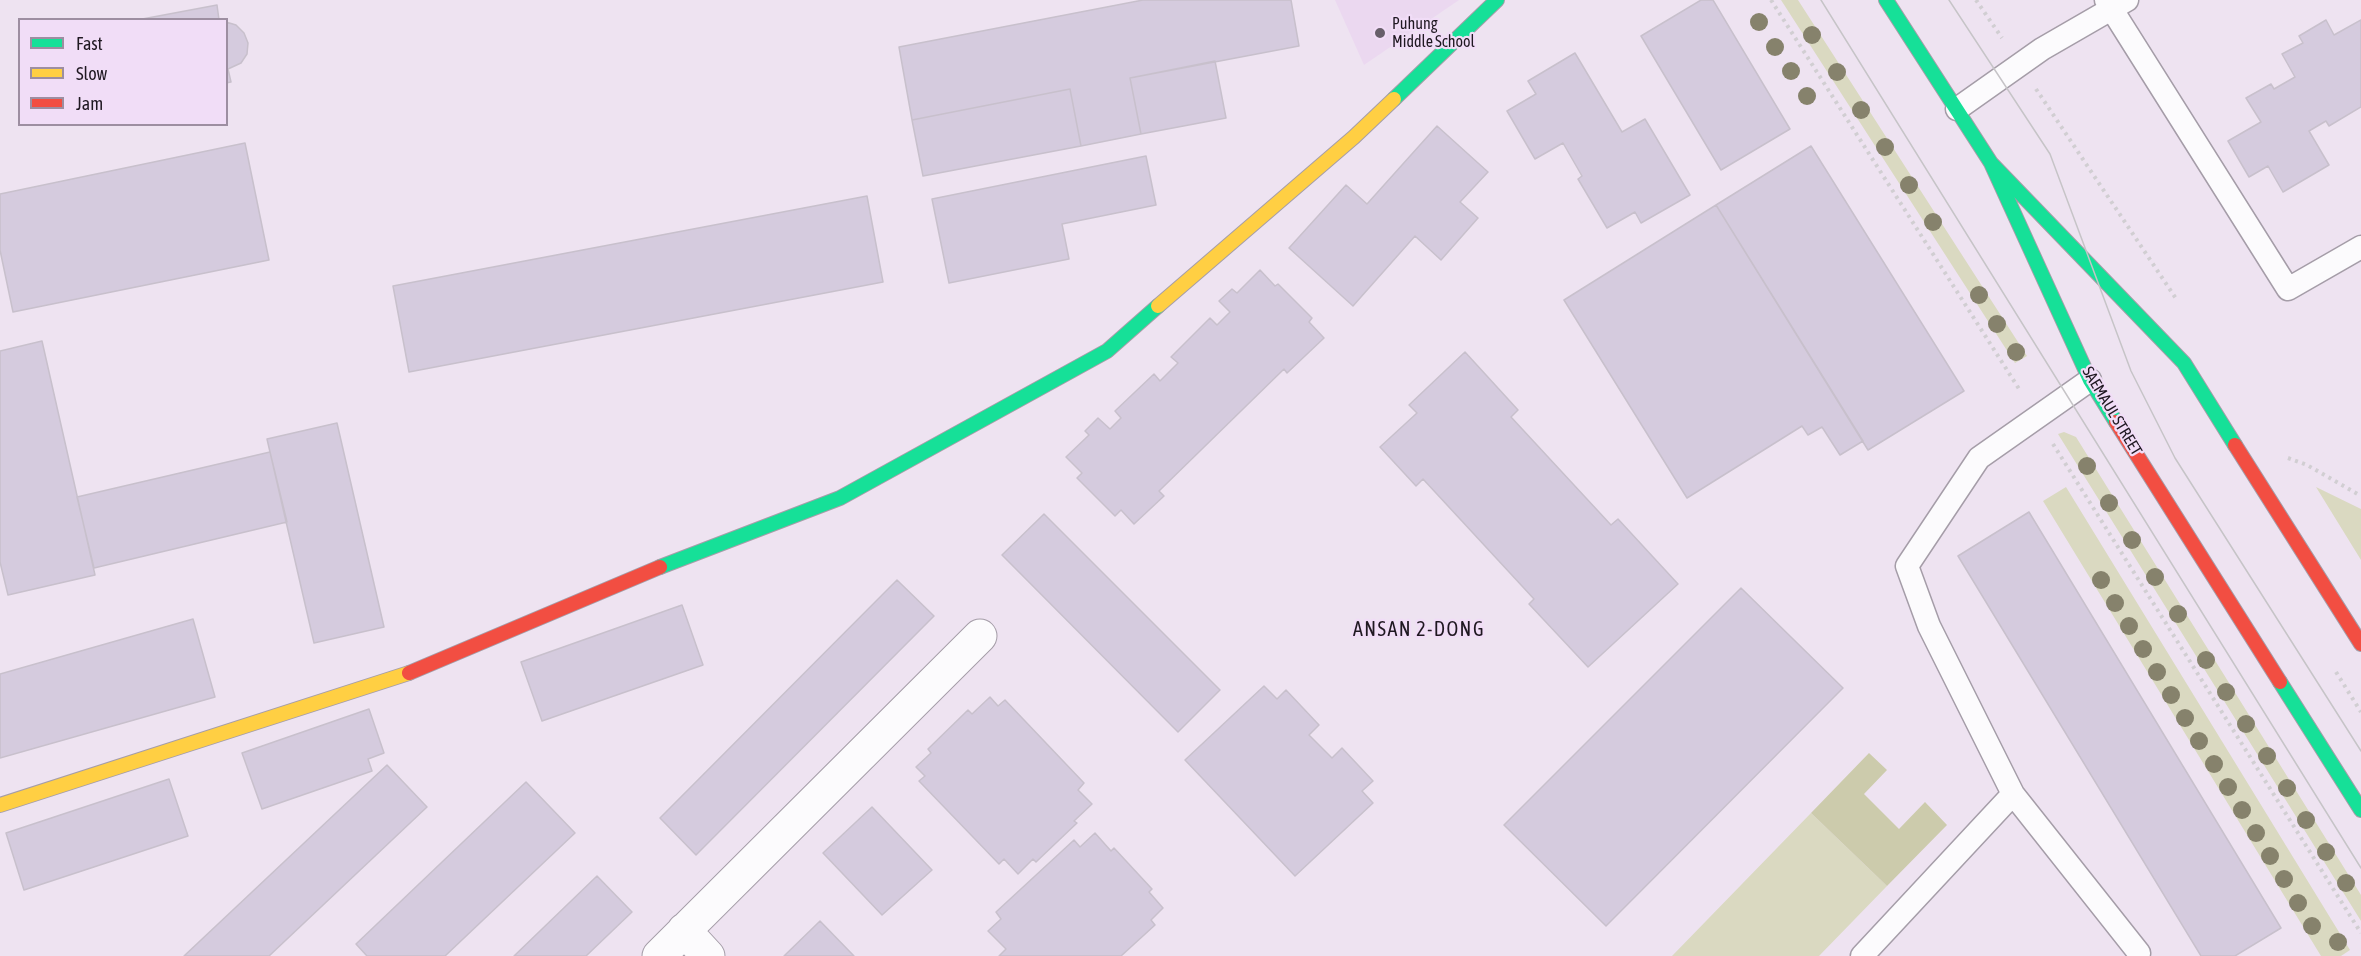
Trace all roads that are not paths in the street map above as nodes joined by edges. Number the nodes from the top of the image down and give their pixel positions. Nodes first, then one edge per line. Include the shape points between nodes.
1 (1497, 0) edge
2 (1886, 0) edge
3 (2115, 3) edge
4 (1957, 109) junction
5 (1991, 163) junction
6 (2361, 247) edge
7 (2090, 380) junction
8 (980, 636) dead end
9 (2361, 644) edge
10 (2013, 794) junction
11 (0, 805) edge
12 (2361, 810) edge
13 (684, 930) junction
14 (2139, 953) dead end
15 (659, 956) edge
16 (708, 956) edge
17 (1862, 956) edge

1 - 11 street via 1354,137 1107,351 840,498 690,554 427,667
2 - 4 street, SAEMAUL STREET
3 - 4 lane
3 - 6 lane via 2288,289
4 - 5 street, SAEMAUL STREET
5 - 7 street, SAEMAUL STREET
5 - 9 street via 2184,363
7 - 10 lane via 1979,458 1907,566 1929,626
7 - 12 street, SAEMAUL STREET
8 - 13 street
10 - 14 lane
10 - 17 lane
13 - 15 street
13 - 16 street

